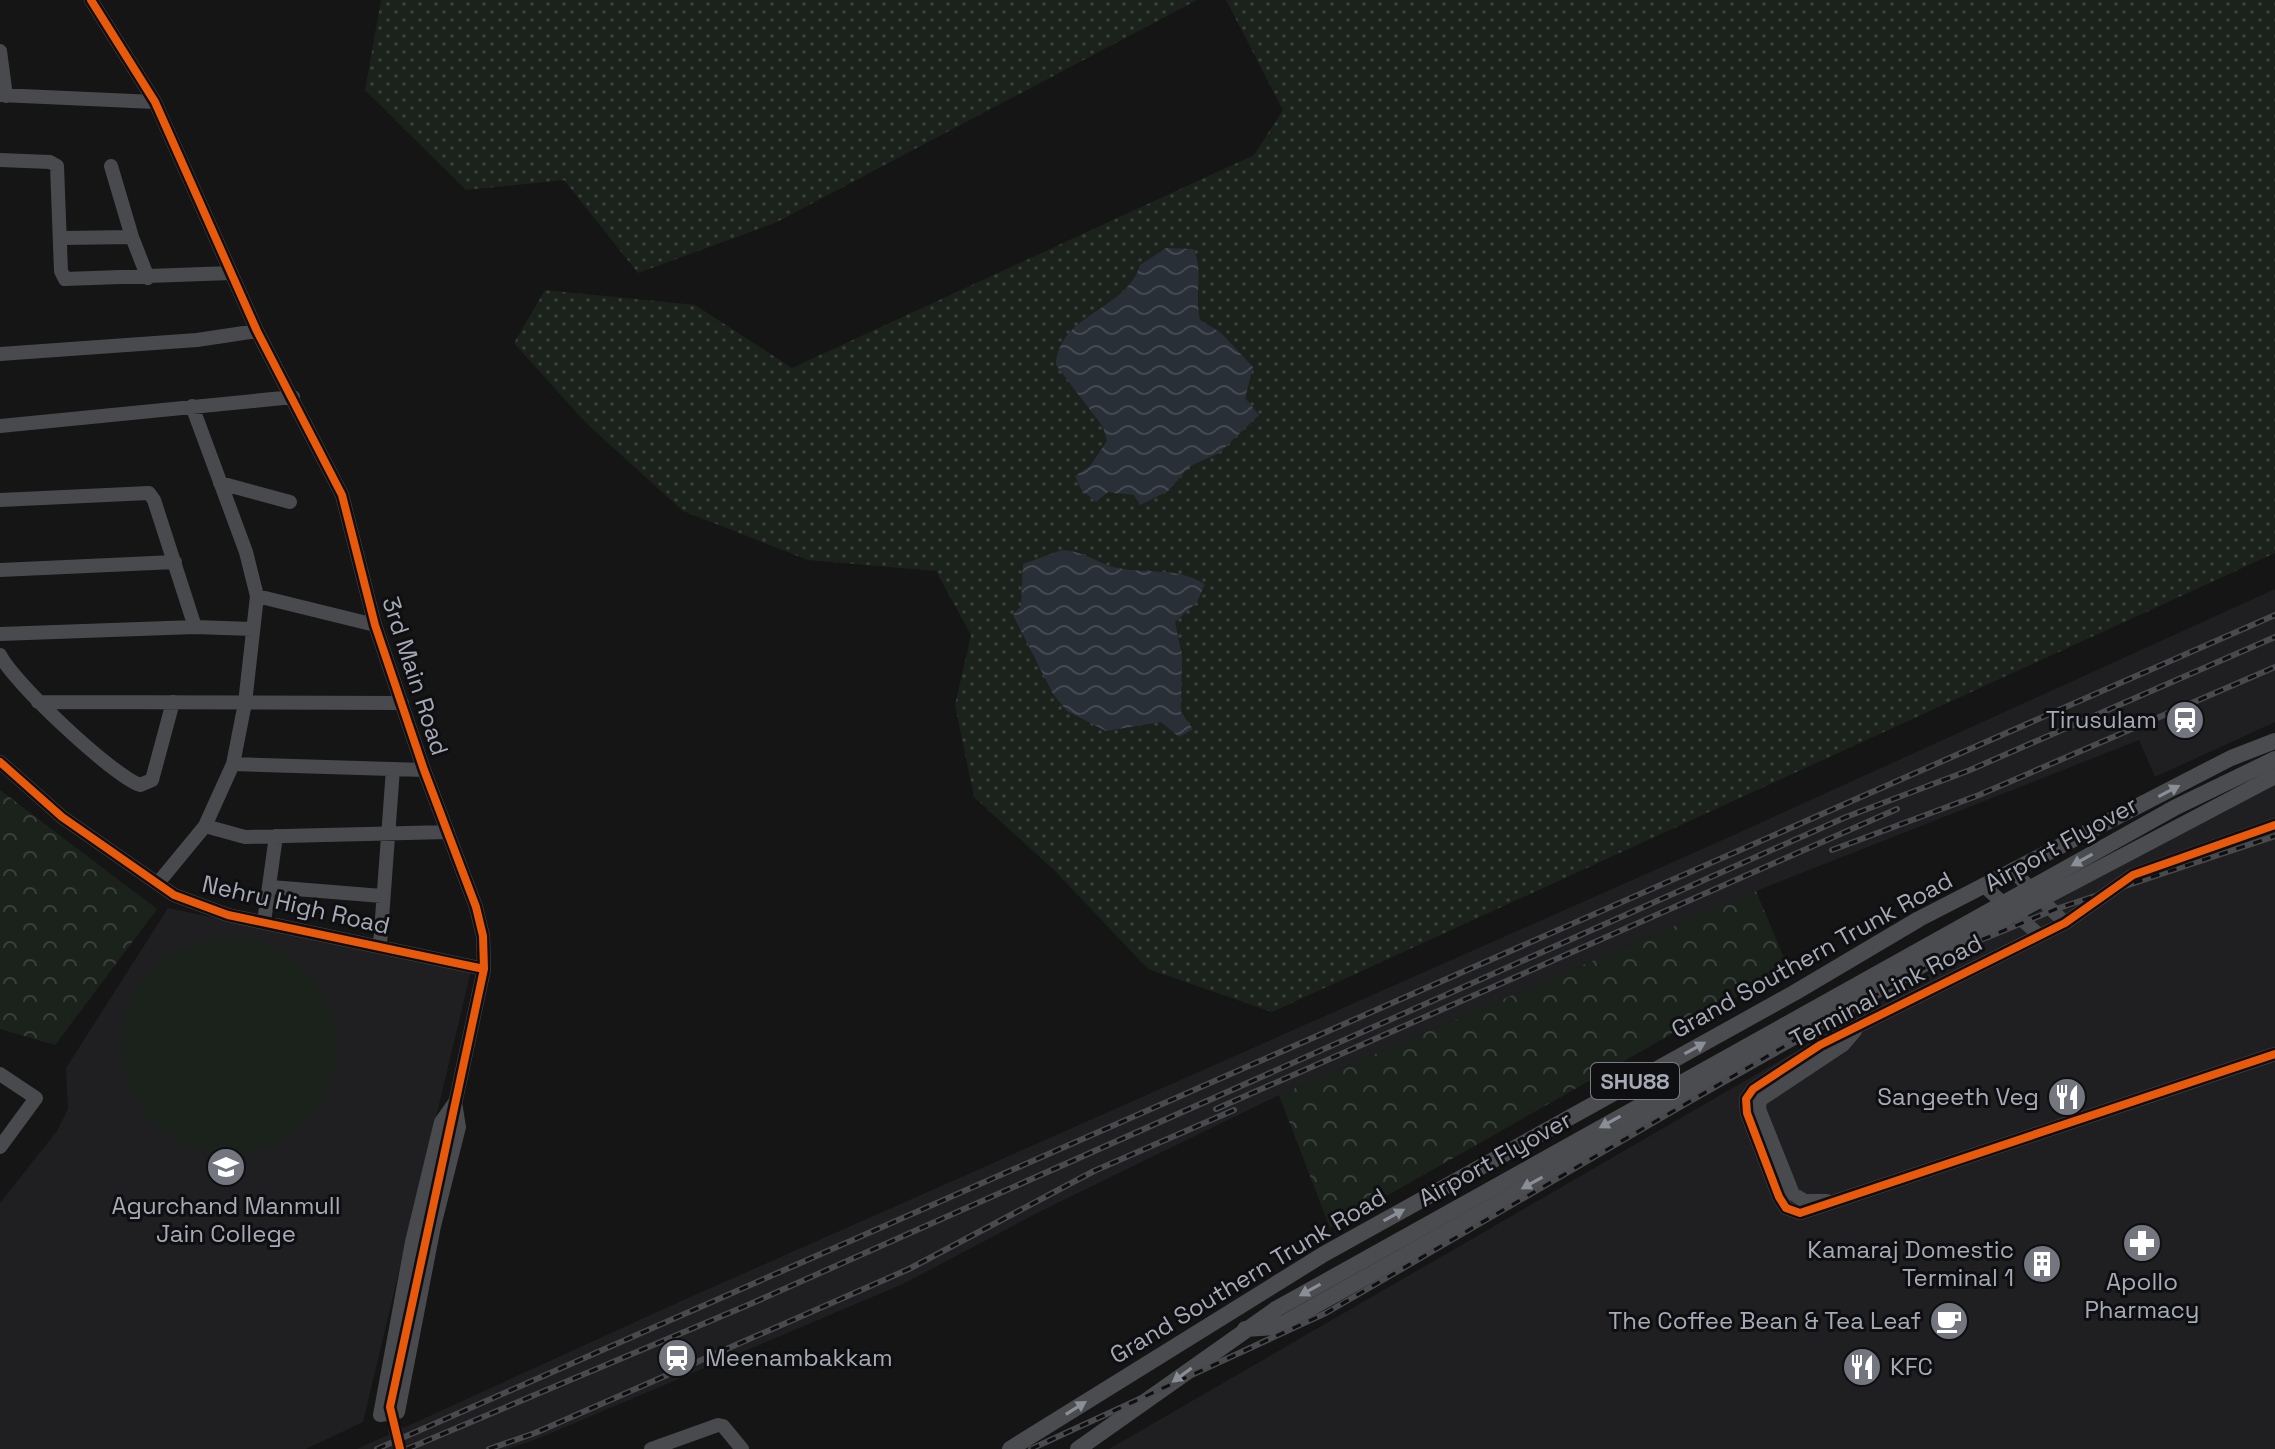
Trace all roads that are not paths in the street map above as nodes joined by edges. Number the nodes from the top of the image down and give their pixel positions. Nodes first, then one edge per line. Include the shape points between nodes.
1 (91, 0) edge
2 (0, 51) edge
3 (3, 95) edge
4 (155, 102) junction
5 (0, 160) edge
6 (111, 166) dead end
7 (132, 237) junction
8 (63, 238) junction
9 (231, 273) junction
10 (148, 278) junction
11 (257, 331) junction
12 (0, 354) edge
13 (293, 397) junction
14 (192, 406) junction
15 (0, 426) edge
16 (220, 483) junction
17 (0, 500) edge
18 (290, 502) dead end
19 (175, 562) junction
20 (0, 570) edge
21 (257, 596) junction
22 (375, 625) junction
23 (195, 627) junction
24 (252, 629) junction
25 (0, 634) edge
26 (0, 655) edge
27 (4, 674) edge
28 (38, 702) junction
29 (173, 702) junction
30 (245, 703) junction
31 (402, 703) junction
32 (2275, 741) edge
33 (2275, 759) edge
34 (0, 762) edge
35 (233, 764) junction
36 (393, 769) junction
37 (424, 770) junction
38 (2275, 776) edge
39 (2275, 825) edge
40 (205, 826) junction
41 (390, 831) junction
42 (448, 832) junction
43 (276, 836) junction
44 (2014, 872) junction
45 (158, 883) junction
46 (271, 887) junction
47 (1985, 887) junction
48 (382, 896) junction
49 (2042, 899) junction
50 (2015, 913) junction
51 (264, 922) junction
52 (2065, 923) junction
53 (2038, 934) junction
54 (380, 945) junction
55 (484, 969) junction
56 (1861, 1025) junction
57 (2275, 1047) edge
58 (2275, 1054) edge
59 (0, 1074) edge
60 (455, 1102) junction
61 (0, 1147) edge
62 (1245, 1329) junction
63 (390, 1407) tunnel mouth
64 (651, 1449) edge
65 (742, 1449) edge
66 (1010, 1449) edge
67 (1078, 1449) edge

1 - 4 street, 3rd Main Road
2 - 3 street
3 - 4 street
4 - 9 street, 3rd Main Road
5 - 8 street via 50,162 59,170
6 - 7 street
7 - 8 street
7 - 10 street
8 - 10 street via 65,279
9 - 10 street
9 - 11 street, 3rd Main Road
11 - 12 street
11 - 13 street, 3rd Main Road
13 - 14 street
13 - 22 street, 3rd Main Road via 342,495
14 - 15 street
14 - 16 street
16 - 18 street
16 - 21 street
17 - 19 street via 149,493
19 - 20 street
19 - 23 street
21 - 22 street
21 - 24 street
22 - 31 street, 3rd Main Road
23 - 24 street
23 - 25 street
24 - 30 street
26 - 27 street
27 - 28 street
28 - 29 street
28 - 29 street via 140,785 152,780
29 - 30 street
30 - 31 street
30 - 35 street
31 - 37 street, 3rd Main Road
44 -> 32 main road, Grand Southern Trunk Road / SHU88 via 2231,758
33 -> 62 main road, Airport Flyover / SHU88, bridge via 2148,823
34 - 45 street, Nehru High Road via 62,817
35 - 36 street
35 - 40 street
36 - 37 street
36 - 41 street
37 - 42 street, 3rd Main Road
38 - 49 main road
39 - 52 street, Terminal Link Road via 2133,875
40 - 43 street via 233,836
40 - 45 street
41 - 42 street
41 - 43 street
41 - 48 street
42 - 55 street, 3rd Main Road via 476,907
43 - 46 street
44 - 47 main road, Grand Southern Trunk Road / SHU88
44 - 49 street
45 - 51 street, Nehru High Road via 200,905
46 - 48 street
46 - 51 street
47 - 50 street
66 -> 47 main road, Grand Southern Trunk Road / SHU88 via 1324,1254 1919,919
48 - 54 street
49 - 50 main road
49 - 52 street
50 - 53 street
50 -> 62 main road via 1277,1327
51 - 54 street, Nehru High Road
52 - 53 street, Terminal Link Road
53 - 56 street, Terminal Link Road
54 - 55 street, Nehru High Road
55 - 60 street, 3rd Main Road
56 - 57 street via 1843,1045 1760,1100 1765,1127 1793,1194 1805,1201 1824,1202
56 - 58 street, Terminal Link Road via 1760,1083 1746,1099 1786,1208 1800,1213
59 - 61 street via 36,1098
60 - 60 street via 459,1127 398,1412 380,1415 420,1207 441,1122
60 - 63 street, 3rd Main Road
62 -> 67 main road, Grand Southern Trunk Road / SHU88
64 - 65 street via 718,1425

